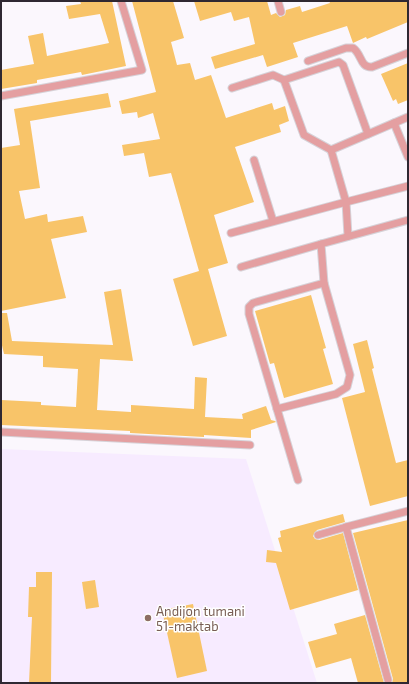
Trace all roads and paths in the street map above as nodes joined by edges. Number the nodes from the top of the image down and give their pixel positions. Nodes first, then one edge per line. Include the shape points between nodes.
1 (121, 1) edge
2 (278, 1) edge
3 (281, 12) dead end
4 (408, 53) edge
5 (308, 61) dead end
6 (284, 80) junction
7 (232, 88) dead end
8 (1, 96) edge
9 (408, 117) edge
10 (394, 123) junction
11 (368, 134) junction
12 (331, 150) junction
13 (408, 157) edge
14 (254, 160) dead end
15 (408, 186) edge
16 (346, 202) junction
17 (408, 220) edge
18 (273, 222) junction
19 (231, 233) dead end
20 (348, 236) junction
21 (320, 244) junction
22 (241, 266) dead end
23 (324, 283) junction
24 (277, 409) junction
25 (1, 432) edge
26 (250, 446) dead end
27 (298, 480) dead end
28 (408, 511) edge
29 (346, 527) junction
30 (318, 535) dead end
31 (388, 680) dead end

1 - 8 lane via 142,70
2 - 3 lane
4 - 5 lane via 372,68 363,65 358,51 354,48 346,48
6 - 7 lane via 273,74
6 - 11 lane via 340,62
6 - 12 lane via 304,135
9 - 10 lane
10 - 11 lane
10 - 13 lane
11 - 12 lane
12 - 16 lane
14 - 18 lane
15 - 16 lane
16 - 18 lane
16 - 20 lane
17 - 20 lane
18 - 19 lane
20 - 21 lane
21 - 22 lane
21 - 23 lane
23 - 24 lane via 350,375 347,387 336,394
23 - 24 lane via 253,303 249,307
24 - 27 lane
25 - 26 lane
28 - 29 lane
29 - 30 lane
29 - 31 lane

